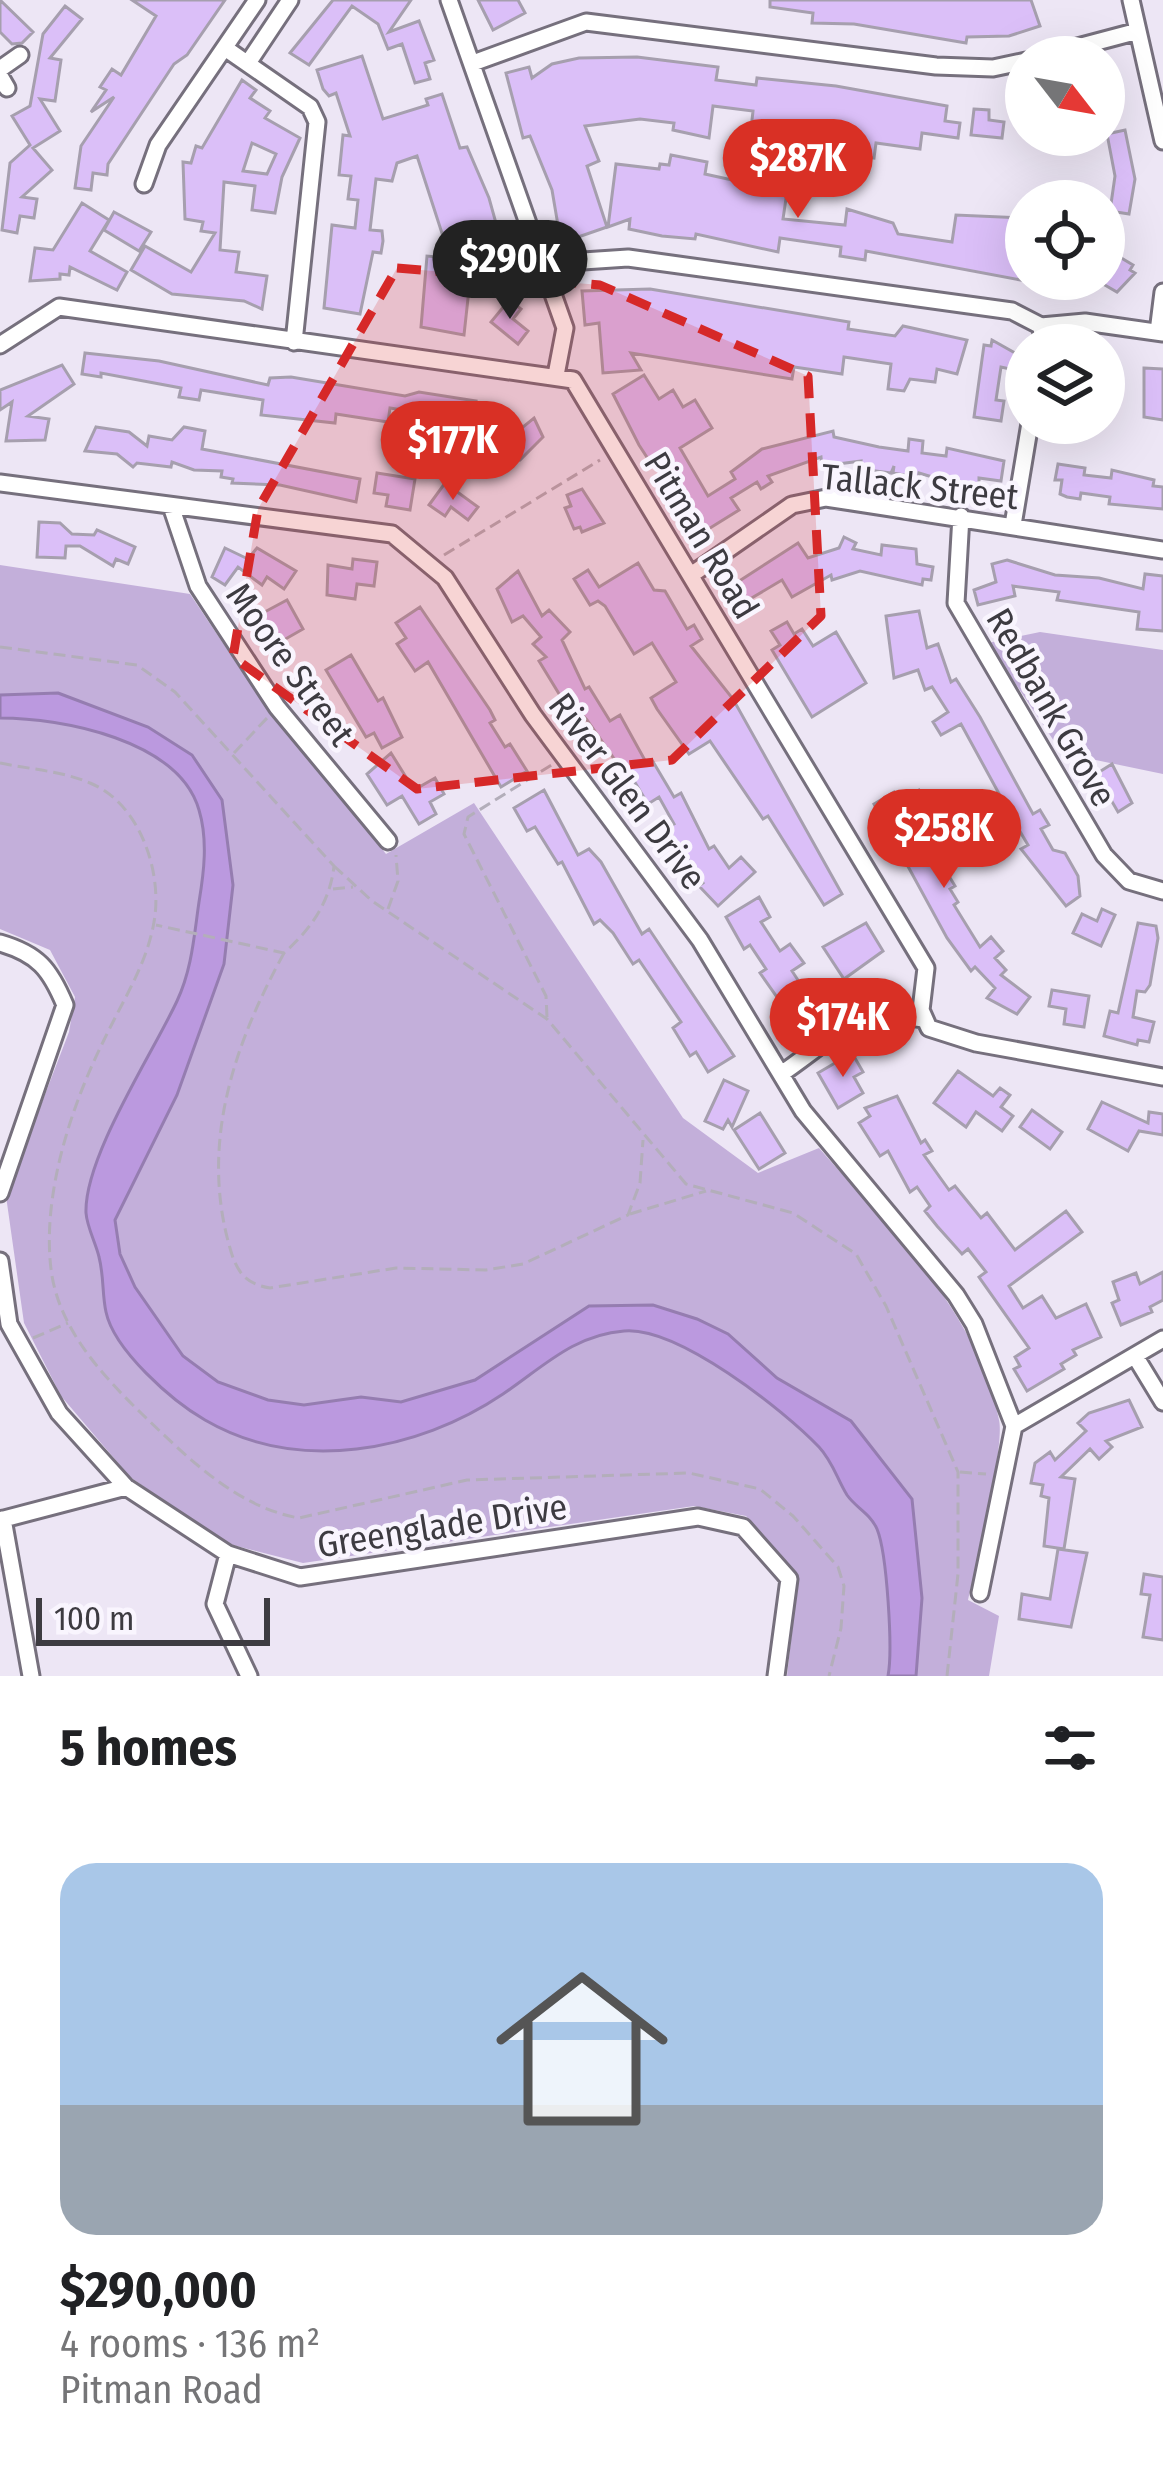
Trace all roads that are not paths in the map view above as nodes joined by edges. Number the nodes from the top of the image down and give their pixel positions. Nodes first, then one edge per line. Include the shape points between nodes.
1 (257, 0) edge
2 (290, 0) edge
3 (448, 0) edge
4 (589, 0) edge
5 (1131, 0) edge
6 (586, 22) junction
7 (1138, 32) junction
8 (1122, 36) edge
9 (225, 48) junction
10 (20, 55) dead end
11 (248, 63) junction
12 (472, 63) junction
13 (1005, 65) edge
14 (2, 78) edge
15 (1163, 141) edge
16 (144, 184) dead end
17 (546, 274) junction
18 (1163, 292) edge
19 (1037, 324) edge
20 (1062, 324) edge
21 (1098, 324) edge
22 (1125, 328) edge
23 (1161, 333) edge
24 (294, 342) junction
25 (0, 345) edge
26 (556, 375) junction
27 (1026, 444) edge
28 (0, 483) edge
29 (170, 506) junction
30 (961, 516) junction
31 (1013, 525) junction
32 (1163, 550) edge
33 (691, 575) junction
34 (388, 841) road end
35 (1163, 891) edge
36 (0, 943) edge
37 (922, 1019) junction
38 (781, 1074) junction
39 (1163, 1077) edge
40 (0, 1193) edge
41 (0, 1261) edge
42 (5, 1325) edge
43 (1163, 1340) edge
44 (1136, 1356) junction
45 (1163, 1402) edge
46 (1014, 1426) junction
47 (126, 1486) junction
48 (2, 1520) edge
49 (228, 1554) junction
50 (980, 1593) dead end
51 (31, 1676) edge
52 (249, 1676) edge
53 (776, 1676) edge

1 - 9 street
2 - 11 street
3 - 12 street
4 - 6 street
5 - 7 street
6 - 12 street
6 - 13 street via 936,66
7 - 8 street
7 - 15 street
9 - 11 street
9 - 16 street via 158,145
10 - 14 street
11 - 24 street via 310,107 317,122
12 - 17 street
17 - 19 street via 628,258 1012,310
17 - 26 street via 565,328
18 - 23 street
20 - 21 street
22 - 23 street
24 - 25 street via 59,307
24 - 26 street
26 - 33 street, Pitman Road via 581,389
27 - 31 street
28 - 29 street, River Glen Drive
29 - 34 street, Moore Street via 198,586 278,707
29 - 38 street, River Glen Drive via 392,534 433,562 700,940
30 - 31 street, Tallack Street
30 - 33 street, Tallack Street via 809,501
30 - 35 street, Redbank Grove via 956,603 1115,870
31 - 32 street, Tallack Street
33 - 37 street, Pitman Road via 926,968
36 - 40 street via 29,951 50,970 65,1005
37 - 38 street via 862,1019
37 - 39 street via 976,1043
38 - 46 street, River Glen Drive via 812,1124 956,1295
41 - 42 street, Greenglade Drive
42 - 47 street, Greenglade Drive via 59,1413
43 - 44 street
44 - 45 street
44 - 46 street
46 - 50 street
47 - 48 street
47 - 49 street, Greenglade Drive
48 - 51 street
49 - 52 street via 215,1604
49 - 53 street, Greenglade Drive via 299,1577 698,1517 743,1527 789,1580

